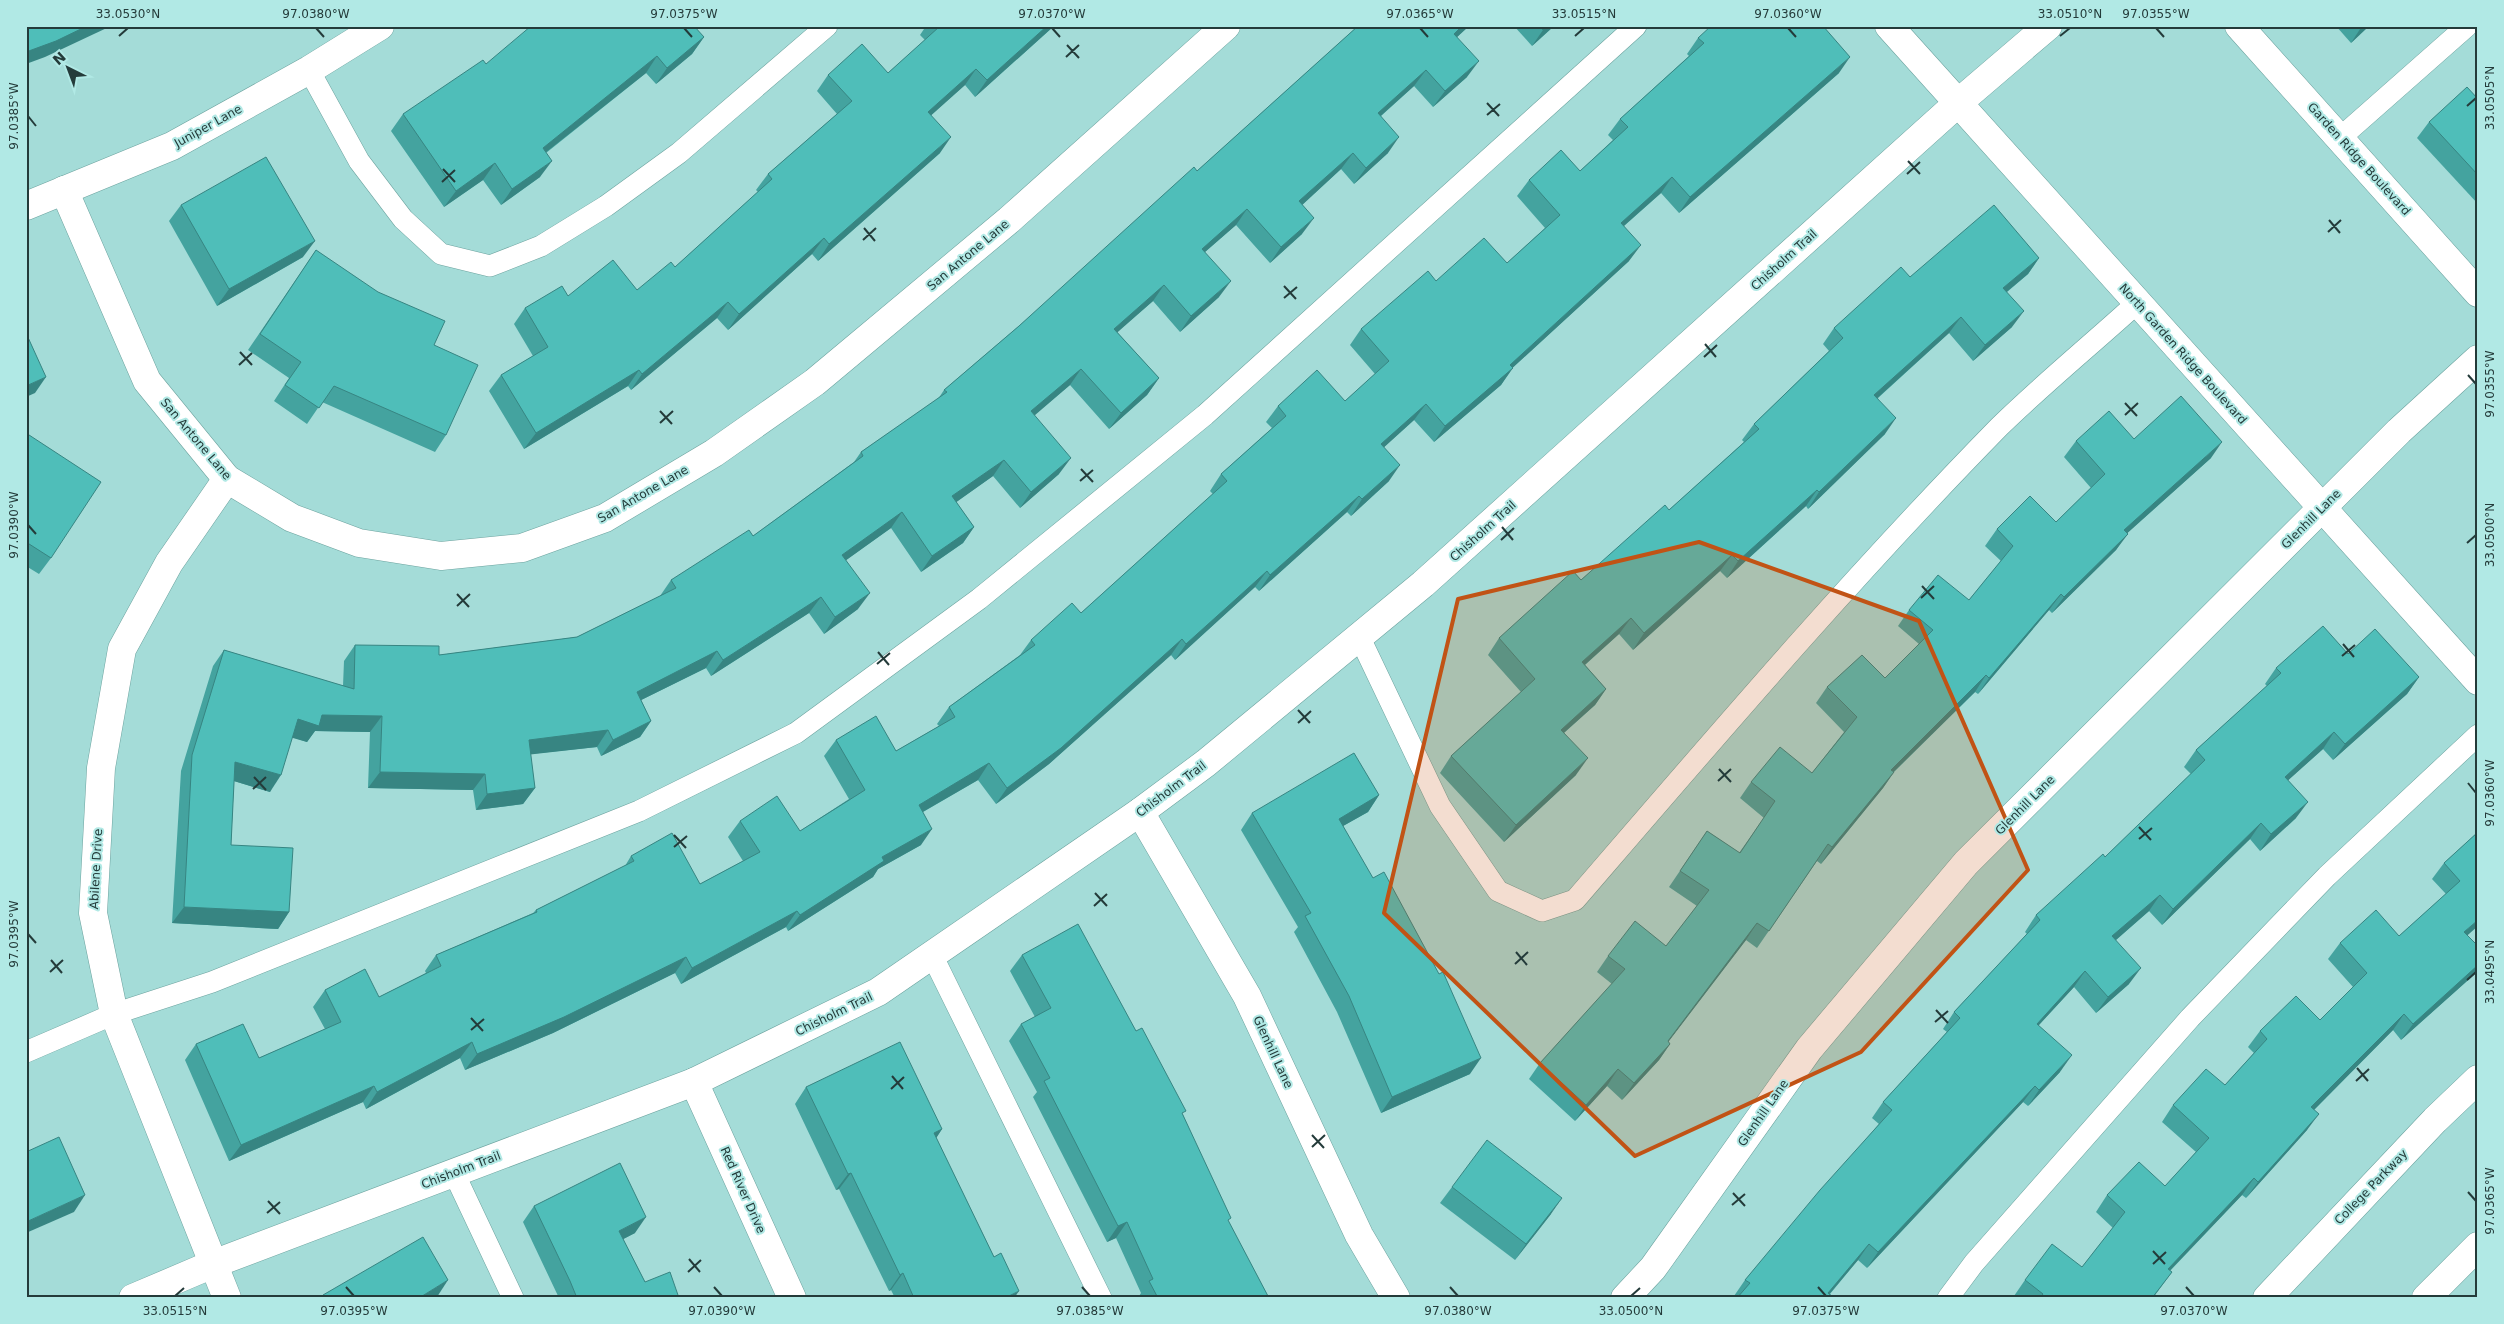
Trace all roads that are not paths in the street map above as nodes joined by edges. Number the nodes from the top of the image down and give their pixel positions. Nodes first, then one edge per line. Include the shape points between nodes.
1 (380, 26) edge
2 (826, 26) edge
3 (1226, 26) edge
4 (1636, 26) edge
5 (1889, 26) edge
6 (2048, 26) edge
7 (2239, 26) edge
8 (2467, 26) edge
9 (309, 70) junction
10 (1958, 103) junction
11 (2340, 138) junction
12 (64, 190) junction
13 (26, 206) edge
14 (2478, 292) edge
15 (2137, 303) junction
16 (2478, 359) edge
17 (227, 480) junction
18 (2322, 508) junction
19 (1359, 636) junction
20 (2478, 681) edge
21 (2478, 735) edge
22 (1140, 812) junction
23 (932, 955) junction
24 (114, 1014) junction
25 (26, 1052) edge
26 (2478, 1079) edge
27 (694, 1082) junction
28 (454, 1173) junction
29 (2478, 1246) edge
30 (213, 1264) junction
31 (133, 1298) edge
32 (227, 1298) edge
33 (513, 1298) edge
34 (792, 1298) edge
35 (1101, 1298) edge
36 (1396, 1298) edge
37 (1625, 1298) edge
38 (1948, 1298) edge
39 (2267, 1298) edge
40 (2426, 1298) edge

1 - 9 street, Juniper Lane
2 - 9 lane via 679,153 541,246 490,266 441,254 403,219 359,161
3 - 17 street, San Antone Lane via 1009,220 814,382 714,453 605,518 522,548 441,556 359,543 292,518
4 - 24 lane via 1204,415 979,599 796,733 639,811 212,982
5 - 10 street, North Garden Ridge Boulevard
6 - 10 street, Chisholm Trail
7 - 11 street, Garden Ridge Boulevard
8 - 11 lane
9 - 12 street, Juniper Lane via 172,146
10 - 15 street, North Garden Ridge Boulevard
10 - 19 street, Chisholm Trail via 1423,584
11 - 14 street, Garden Ridge Boulevard
12 - 13 street, Juniper Lane
12 - 17 street, San Antone Lane via 147,381
15 - 18 street, North Garden Ridge Boulevard
15 - 19 lane via 2001,426 1897,534 1575,900 1542,911 1498,892 1440,806
16 - 18 street, Glenhill Lane
17 - 24 street, Abilene Drive via 169,563 122,649 101,768 93,913
18 - 20 street, North Garden Ridge Boulevard
18 - 37 street, Glenhill Lane via 1966,864 1809,1049 1653,1268
19 - 22 street, Chisholm Trail via 1206,763
21 - 38 lane via 2328,876 2190,1018 1974,1262
22 - 23 street, Chisholm Trail
22 - 36 street, Glenhill Lane via 1247,996 1359,1235
23 - 27 street, Chisholm Trail via 878,992
23 - 35 lane
24 - 25 lane
24 - 30 street, Abilene Drive
26 - 39 street, College Parkway via 2435,1120
27 - 28 street, Chisholm Trail
27 - 34 street, Red River Drive
28 - 30 street, Chisholm Trail
28 - 33 lane
29 - 40 street
30 - 31 street, Chisholm Trail
30 - 32 street, Abilene Drive

